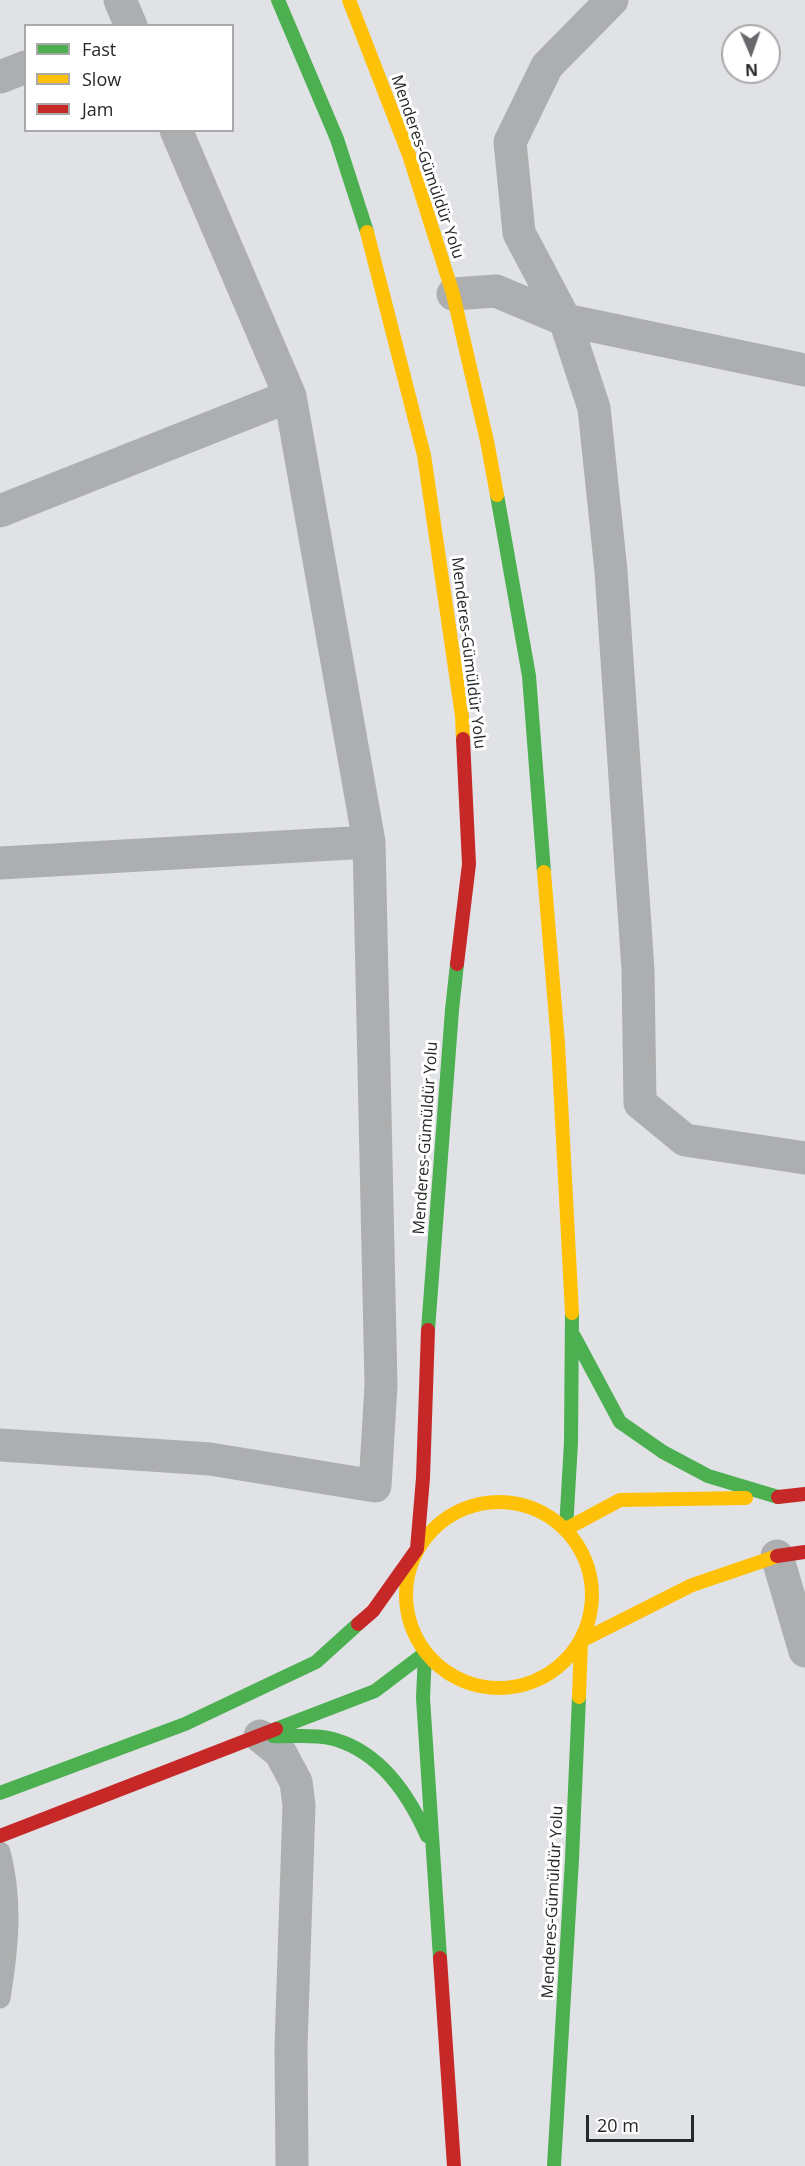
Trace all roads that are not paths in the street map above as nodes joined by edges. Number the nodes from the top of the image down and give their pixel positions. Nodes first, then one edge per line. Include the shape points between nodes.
1 (120, 0) edge
2 (278, 0) edge
3 (349, 0) edge
4 (612, 0) edge
5 (131, 24) edge
6 (24, 68) edge
7 (0, 77) edge
8 (177, 132) edge
9 (453, 294) junction
10 (566, 320) junction
11 (805, 369) edge
12 (290, 396) junction
13 (0, 511) edge
14 (369, 842) junction
15 (0, 863) edge
16 (805, 1158) edge
17 (573, 1335) junction
18 (0, 1445) edge
19 (805, 1494) edge
20 (778, 1497) junction
21 (566, 1529) junction
22 (417, 1550) junction
23 (791, 1554) edge
24 (581, 1641) junction
25 (805, 1651) edge
26 (425, 1653) junction
27 (260, 1736) junction
28 (0, 1793) edge
29 (0, 1836) edge
30 (432, 1850) junction
31 (0, 1852) edge
32 (0, 1998) edge
33 (292, 2166) edge
34 (454, 2166) edge
35 (554, 2166) edge

1 - 5 street
2 - 22 main road, Menderes-Gümüldür Yolu via 337,139 369,237 424,455 462,716 469,864 452,1010 428,1324
3 - 9 main road, Menderes-Gümüldür Yolu via 409,155
4 - 10 street via 547,66 510,142 519,233
6 - 7 street
8 - 12 street
9 - 10 street via 496,291
9 - 17 main road, Menderes-Gümüldür Yolu via 487,441 529,676 558,1044
10 - 11 street
10 - 16 street via 594,408 610,560 638,970 640,1103 685,1140
12 - 13 street
12 - 14 street
14 - 15 street
14 - 18 street via 381,1385 375,1486 210,1459
17 - 20 main road via 620,1422 663,1452 708,1476
17 - 21 main road, Menderes-Gümüldür Yolu
19 - 20 main road
20 - 21 main road via 620,1500
21 - 22 main road via 542,1512 515,1502 486,1502 458,1510 435,1527
21 - 24 main road via 590,1570 591,1618
22 - 26 main road via 407,1575 405,1602 412,1629
22 - 28 main road via 373,1611 316,1662 185,1724
23 - 24 main road via 692,1585
23 - 25 street
24 - 26 main road via 562,1665 537,1681 507,1689 476,1686 448,1674
24 - 35 main road, Menderes-Gümüldür Yolu
26 - 27 main road via 375,1691
26 - 30 main road via 423,1698
27 - 29 main road
27 - 30 main road via 328,1738 361,1749 388,1771 422,1823
27 - 33 street via 280,1752 296,1782 299,1805 291,2047
30 - 34 main road
31 - 32 lane via 7,1885 8,1944

